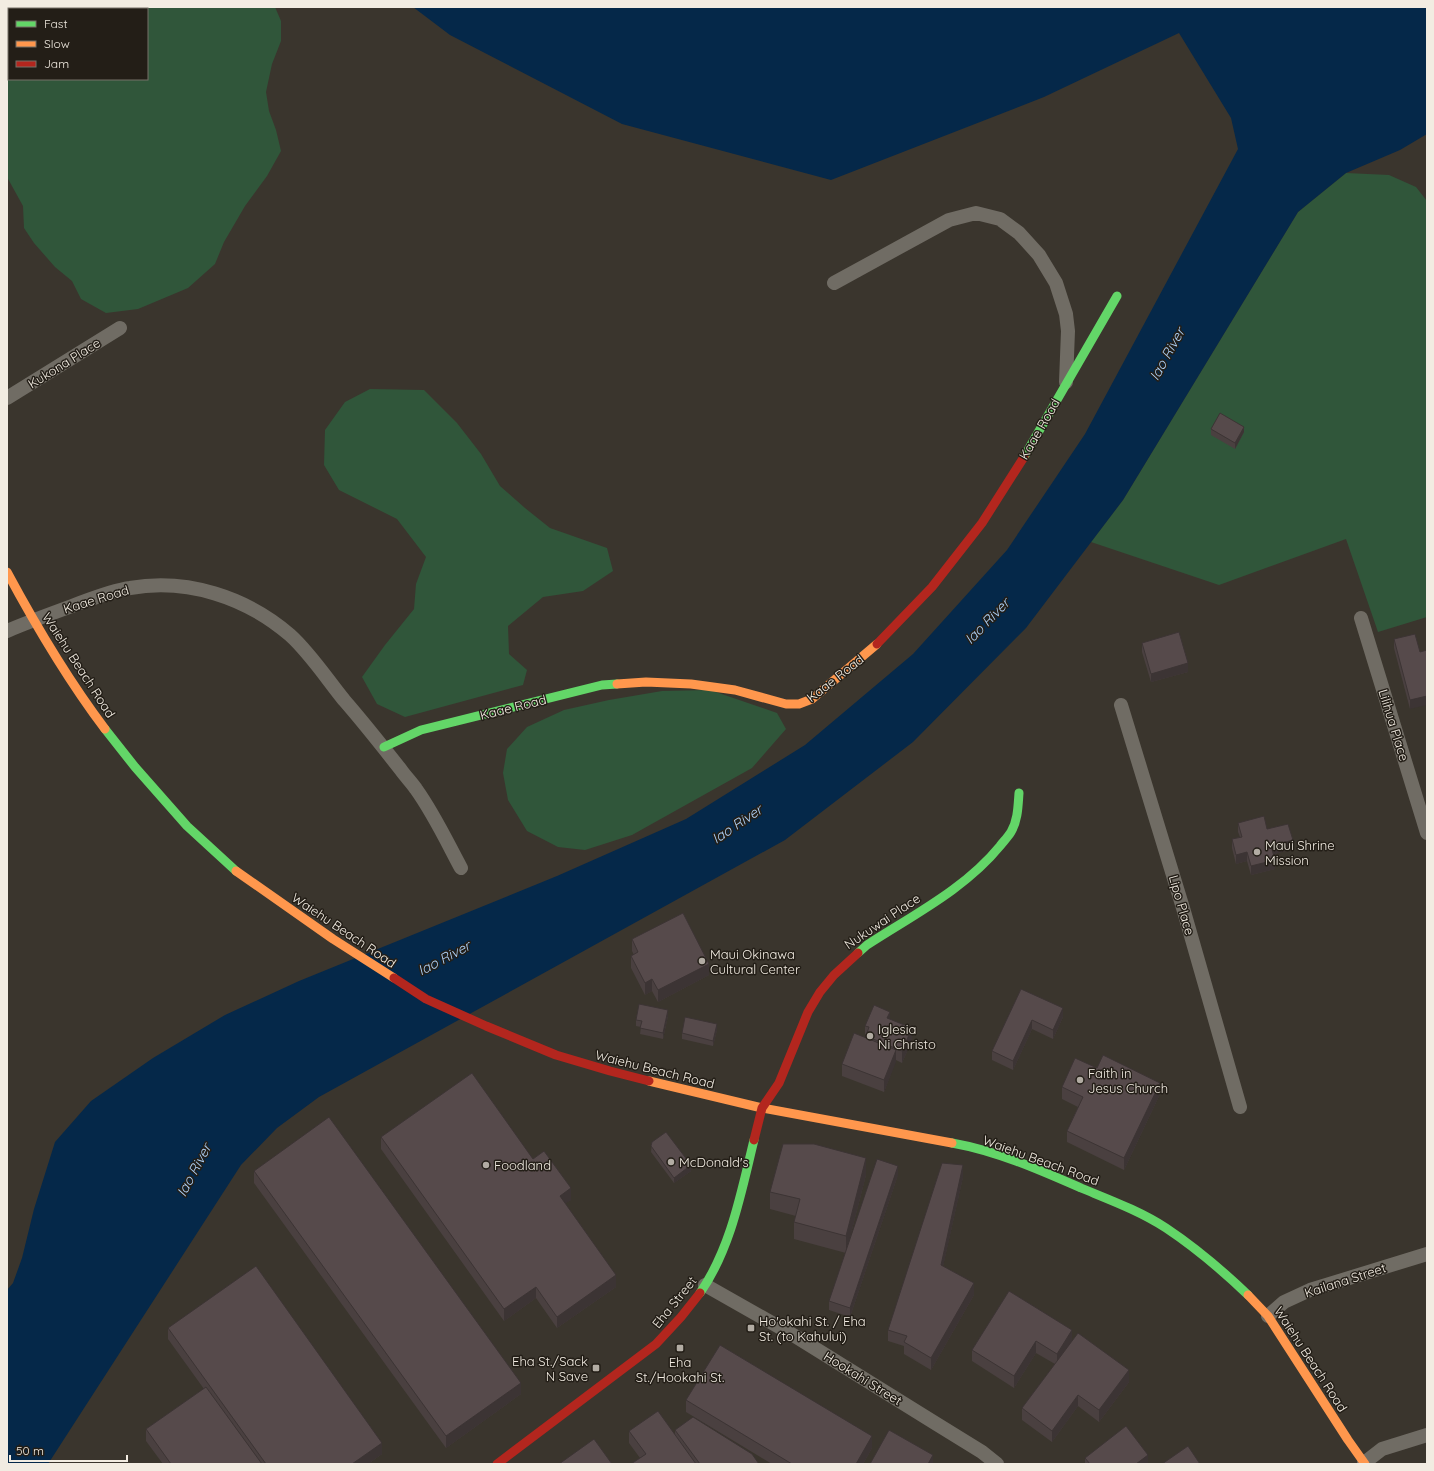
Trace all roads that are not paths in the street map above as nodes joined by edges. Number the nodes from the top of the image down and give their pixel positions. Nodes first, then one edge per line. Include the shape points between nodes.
1 (834, 283) dead end
2 (1117, 296) dead end
3 (120, 328) dead end
4 (1066, 384) junction
5 (7, 398) edge
6 (7, 572) edge
7 (1361, 618) dead end
8 (33, 620) junction
9 (7, 631) edge
10 (1121, 704) dead end
11 (384, 747) junction
12 (1019, 793) dead end
13 (1427, 832) edge
14 (461, 868) dead end
15 (1240, 1107) dead end
16 (762, 1108) junction
17 (1427, 1254) edge
18 (705, 1285) junction
19 (1268, 1316) junction
20 (1427, 1435) edge
21 (1365, 1463) edge
22 (496, 1464) edge
23 (997, 1464) edge

1 - 4 street, Kaae Road via 949,220 976,213 1000,219 1019,233 1039,255 1056,283 1065,309 1068,331
2 - 4 street, Kaae Road
3 - 5 street, Kukona Place
4 - 11 street, Kaae Road via 982,523 932,587 875,646 812,699 799,704 786,704 735,690 691,684 646,682 602,685 421,730
6 - 8 street, Waiehu Beach Road
7 - 13 street, Lilihua Place
8 - 9 street, Kaae Road
8 - 11 street, Kaae Road via 130,588 173,586 194,588 222,596 255,610 290,636
8 - 16 street, Waiehu Beach Road via 86,704 135,767 187,826 242,876 333,939 426,999 556,1055 664,1085
10 - 15 street, Lipo Place
11 - 14 street, Kaae Road via 432,813
12 - 16 street, Nukuwai Place via 1018,813 1011,832 975,873 867,945 834,975 820,992 808,1012 779,1083
16 - 18 street, Eha Street via 728,1241
16 - 19 street, Waiehu Beach Road via 958,1144 1005,1158 1085,1189 1135,1210 1166,1228 1219,1268
17 - 19 street, Kailana Street via 1310,1290 1284,1302
18 - 22 street, Eha Street via 676,1325 656,1344
18 - 23 street, Hookahi Street via 795,1336 935,1422
19 - 21 street, Waiehu Beach Road
20 - 21 street via 1382,1449

